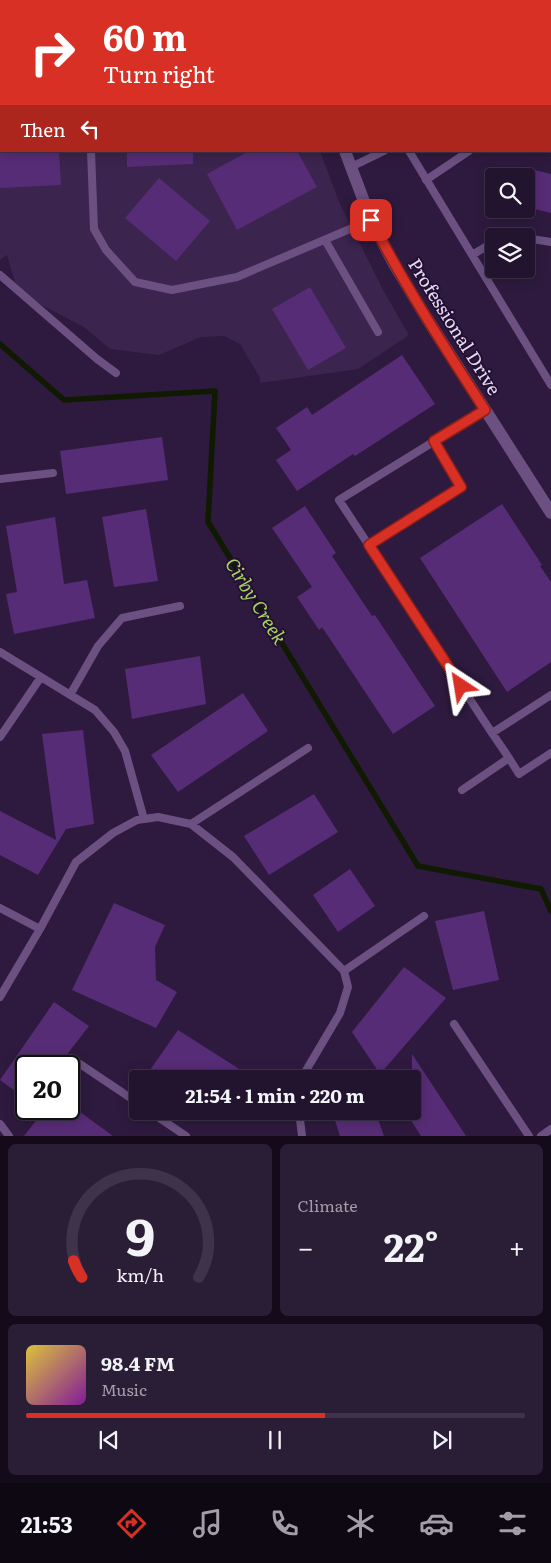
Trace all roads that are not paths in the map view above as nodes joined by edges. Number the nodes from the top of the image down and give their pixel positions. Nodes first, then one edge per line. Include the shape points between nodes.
1 (91, 152) edge
2 (345, 152) edge
3 (382, 152) edge
4 (410, 152) edge
5 (468, 152) edge
6 (351, 167) junction
7 (426, 180) junction
8 (371, 220) junction
9 (535, 239) edge
10 (325, 240) junction
11 (551, 242) edge
12 (485, 247) edge
13 (472, 255) junction
14 (0, 275) edge
15 (378, 332) dead end
16 (116, 372) dead end
17 (551, 385) edge
18 (485, 410) junction
19 (434, 441) junction
20 (53, 474) dead end
21 (0, 479) edge
22 (551, 513) edge
23 (369, 545) junction
24 (180, 606) dead end
25 (0, 652) edge
26 (41, 677) junction
27 (70, 695) junction
28 (551, 695) edge
29 (492, 733) junction
30 (0, 737) edge
31 (308, 748) dead end
32 (551, 753) edge
33 (510, 758) junction
34 (462, 790) dead end
35 (144, 820) junction
36 (191, 824) junction
37 (0, 908) edge
38 (424, 916) dead end
39 (40, 929) junction
40 (344, 971) junction
41 (0, 997) edge
42 (454, 1024) dead end
43 (80, 1064) dead end
44 (306, 1070) edge
45 (129, 1097) edge
46 (162, 1120) edge
47 (300, 1120) edge
48 (0, 1124) edge
49 (551, 1128) edge
50 (183, 1135) edge
51 (301, 1135) edge
52 (9, 1136) edge
53 (529, 1136) edge
54 (541, 1136) edge

1 - 10 lane via 94,230 106,250 135,282 172,290 238,278
2 - 6 street, Professional Drive
3 - 6 lane
4 - 7 lane
5 - 7 lane
6 - 8 street, Professional Drive
7 - 13 lane
8 - 10 lane
8 - 18 street, Professional Drive via 394,264
9 - 11 lane
10 - 15 lane
12 - 13 lane
13 - 17 lane
14 - 16 lane
18 - 19 lane
18 - 22 street, Professional Drive
19 - 23 lane via 461,487
19 - 23 lane via 339,500
20 - 21 lane
23 - 29 lane
24 - 27 lane via 122,618 98,646
25 - 26 lane
26 - 27 lane
26 - 30 lane
27 - 35 lane via 95,710 126,750
28 - 29 lane
29 - 33 lane
31 - 36 lane
32 - 33 lane via 519,774
33 - 34 lane
35 - 36 lane via 158,817
35 - 39 lane via 137,820 113,833 76,862
36 - 40 lane via 233,857
37 - 39 lane
38 - 40 lane
39 - 41 lane
40 - 44 lane via 348,987 340,1013
42 - 53 lane
43 - 45 lane
46 - 50 lane
47 - 51 lane
48 - 52 lane
49 - 54 lane

